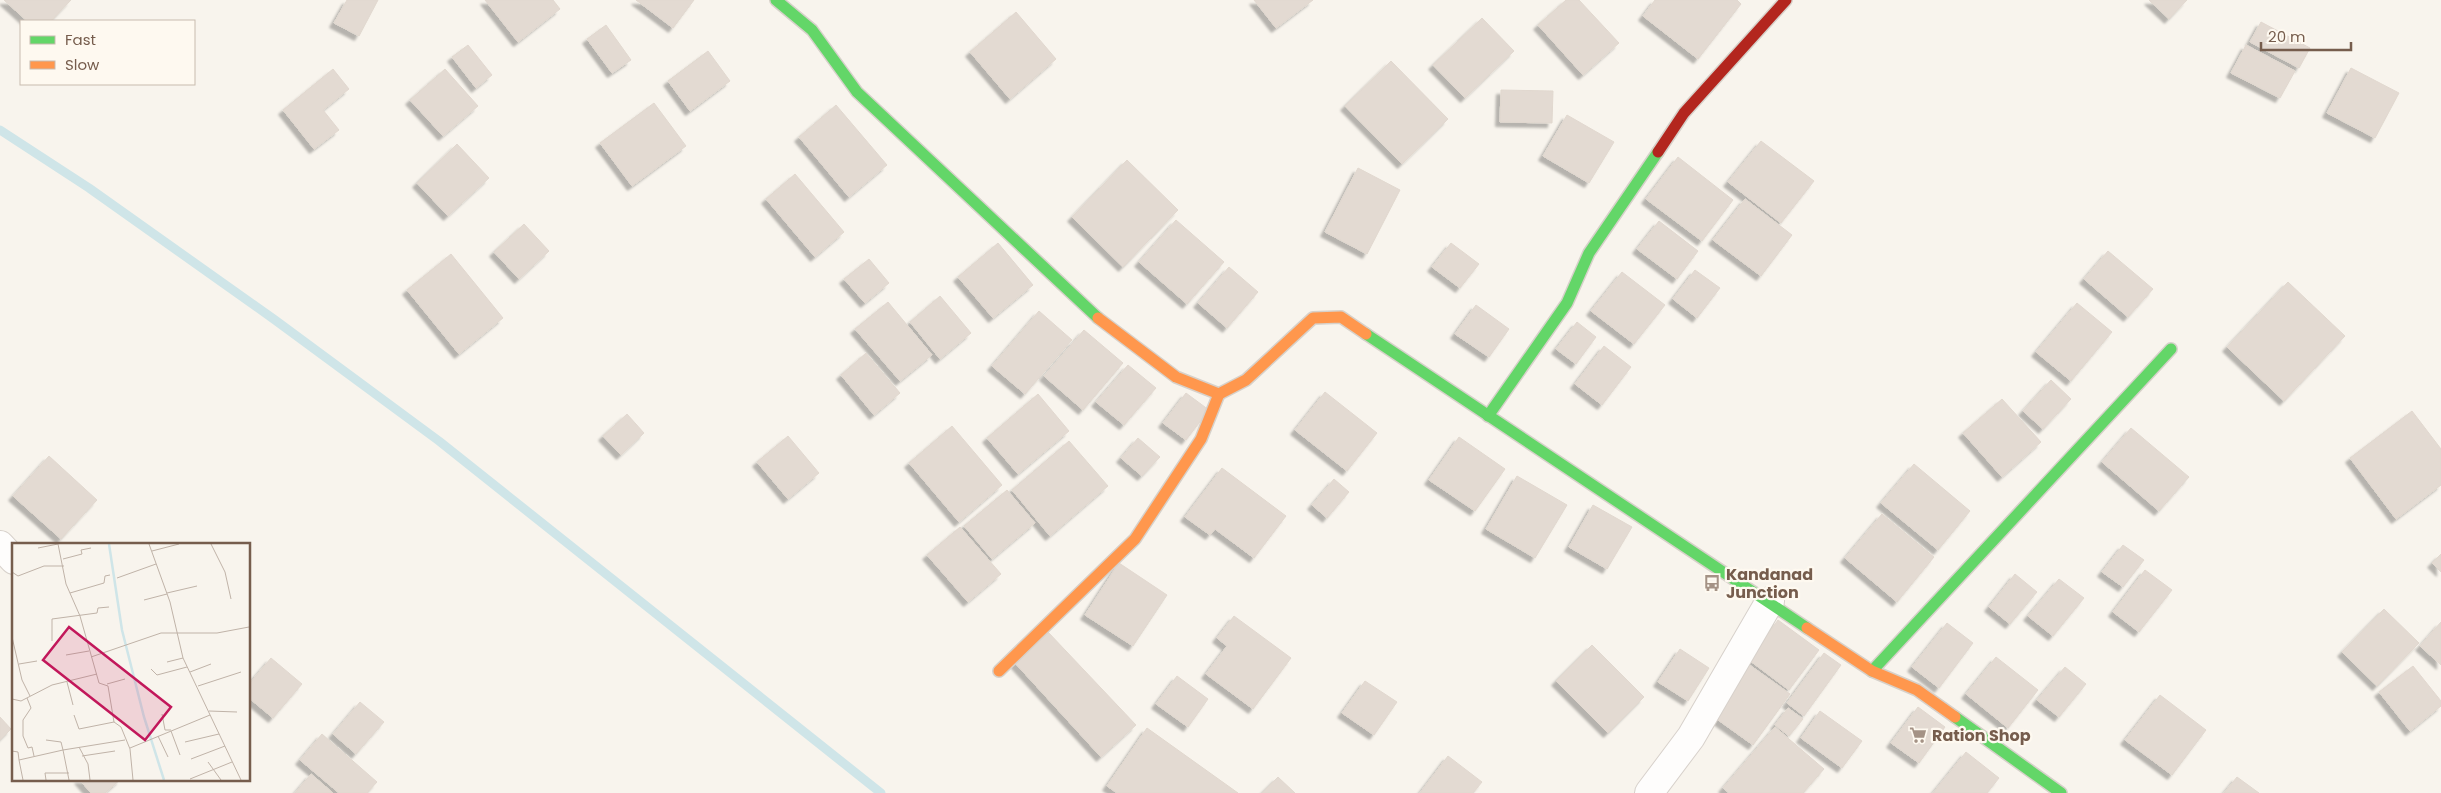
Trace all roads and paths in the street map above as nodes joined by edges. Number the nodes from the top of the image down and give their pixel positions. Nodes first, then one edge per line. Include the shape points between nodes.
1 (776, 0) edge
2 (1786, 0) edge
3 (2170, 348) dead end
4 (1219, 394) junction
5 (1488, 416) junction
6 (0, 545) edge
7 (12, 558) edge
8 (1770, 601) junction
9 (999, 671) dead end
10 (1872, 671) junction
11 (1649, 793) edge
12 (2061, 793) edge

1 - 4 main road via 812,30 858,92 1102,322 1176,377
2 - 5 main road via 1684,114 1589,254 1567,303
3 - 10 main road
4 - 5 main road via 1246,380 1313,318 1341,317
4 - 9 main road via 1201,439 1135,539
5 - 8 main road
6 - 7 street
8 - 10 main road
8 - 11 street via 1690,738
10 - 12 main road via 1917,690

